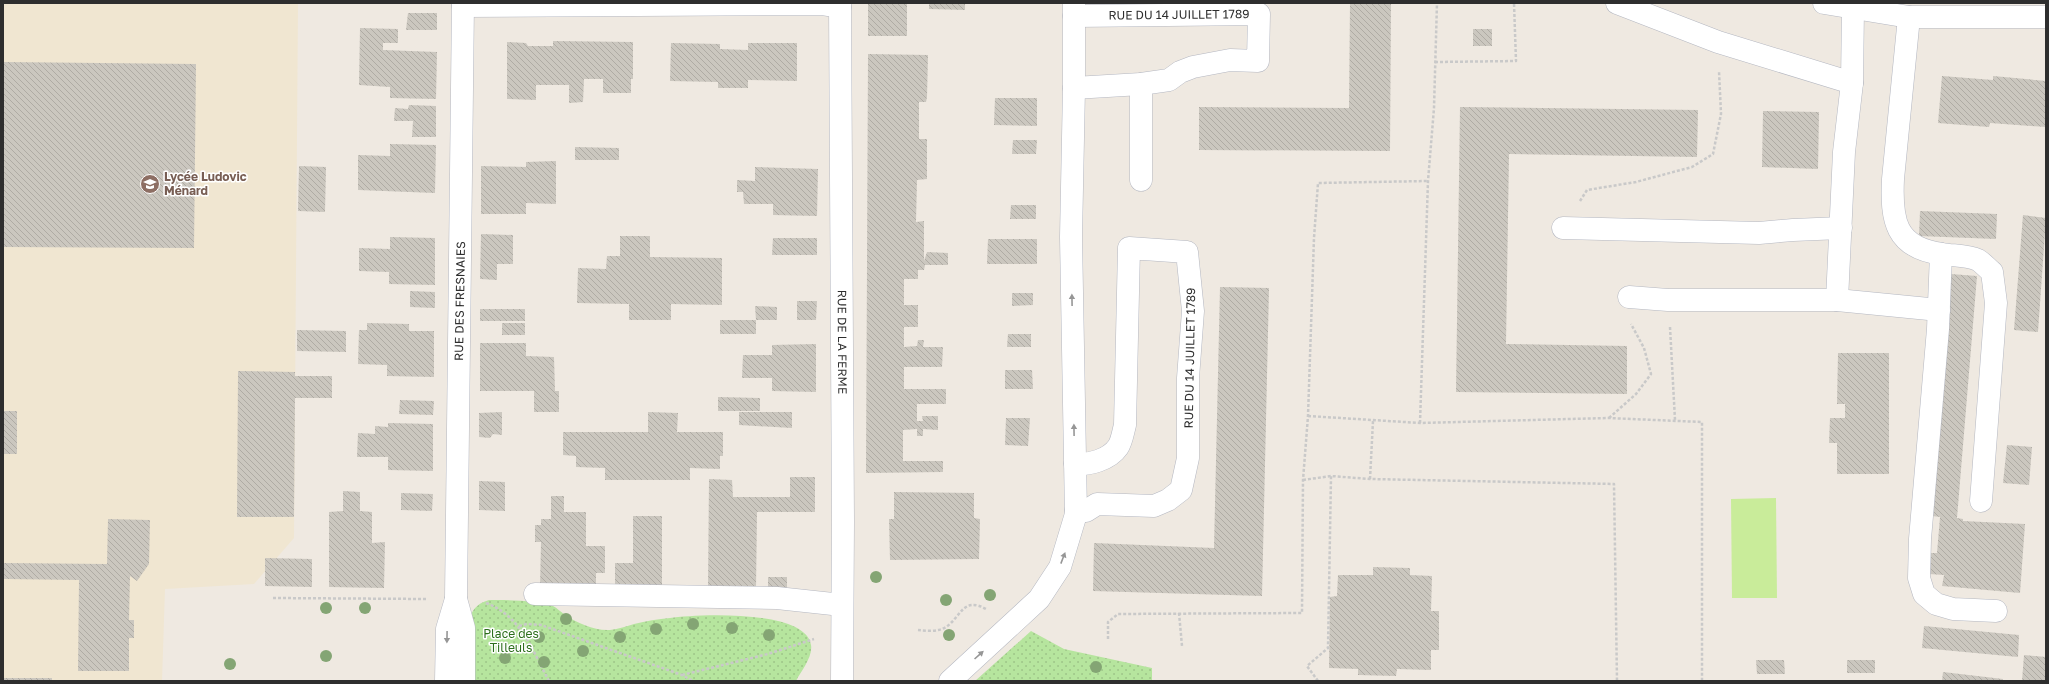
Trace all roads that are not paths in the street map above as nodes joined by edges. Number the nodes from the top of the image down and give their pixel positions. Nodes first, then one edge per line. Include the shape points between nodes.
1 (1617, 3) edge
2 (1824, 3) edge
3 (463, 5) edge
4 (840, 5) edge
5 (1853, 8) junction
6 (1074, 10) edge
7 (1909, 17) junction
8 (2046, 17) edge
9 (1852, 83) junction
10 (1141, 84) junction
11 (1074, 88) junction
12 (1141, 180) dead end
13 (1563, 228) road end
14 (1841, 228) junction
15 (1941, 254) junction
16 (1629, 297) road end
17 (1837, 300) junction
18 (1939, 310) junction
19 (1075, 464) junction
20 (1981, 501) dead end
21 (1076, 510) junction
22 (535, 594) dead end
23 (456, 599) junction
24 (842, 605) junction
25 (1996, 611) dead end
26 (446, 681) edge
27 (464, 681) edge
28 (842, 681) edge
29 (950, 681) edge

1 - 9 street via 1718,42
2 - 5 street
3 - 4 street
3 - 23 street, RUE DES FRESNAIES
4 - 24 street, RUE DE LA FERME
5 - 7 street
5 - 9 street
6 - 10 street, RUE DU 14 JUILLET 1789 via 1259,14 1258,61 1230,60 1193,67 1180,72 1170,80
6 - 11 street, RUE DU 14 JUILLET 1789
7 - 8 street
7 - 15 street via 1893,179 1894,218 1901,233 1911,245 1924,251
9 - 14 street via 1844,152
10 - 11 street, RUE DU 14 JUILLET 1789
10 - 12 street
19 -> 11 street, RUE DU 14 JUILLET 1789 via 1071,237
13 - 14 street via 1759,233
14 - 17 street
15 - 18 street
15 - 20 street via 1979,260 1992,272 1996,303
16 - 17 street via 1668,300
17 - 18 street
18 - 25 street via 1919,578 1924,594 1936,604 1953,609
19 - 21 street, RUE DU 14 JUILLET 1789
19 - 21 street, RUE DU 14 JUILLET 1789 via 1086,464 1104,458 1118,447 1125,425 1129,248 1187,252 1193,311 1188,378 1188,458 1181,490 1154,506 1097,504 1086,511
29 -> 21 street, RUE DU 14 JUILLET 1789 via 1039,599 1060,567
22 - 24 street via 777,598
23 -> 26 street via 447,629
23 - 27 street via 464,628
24 - 28 street, RUE DE LA FERME

